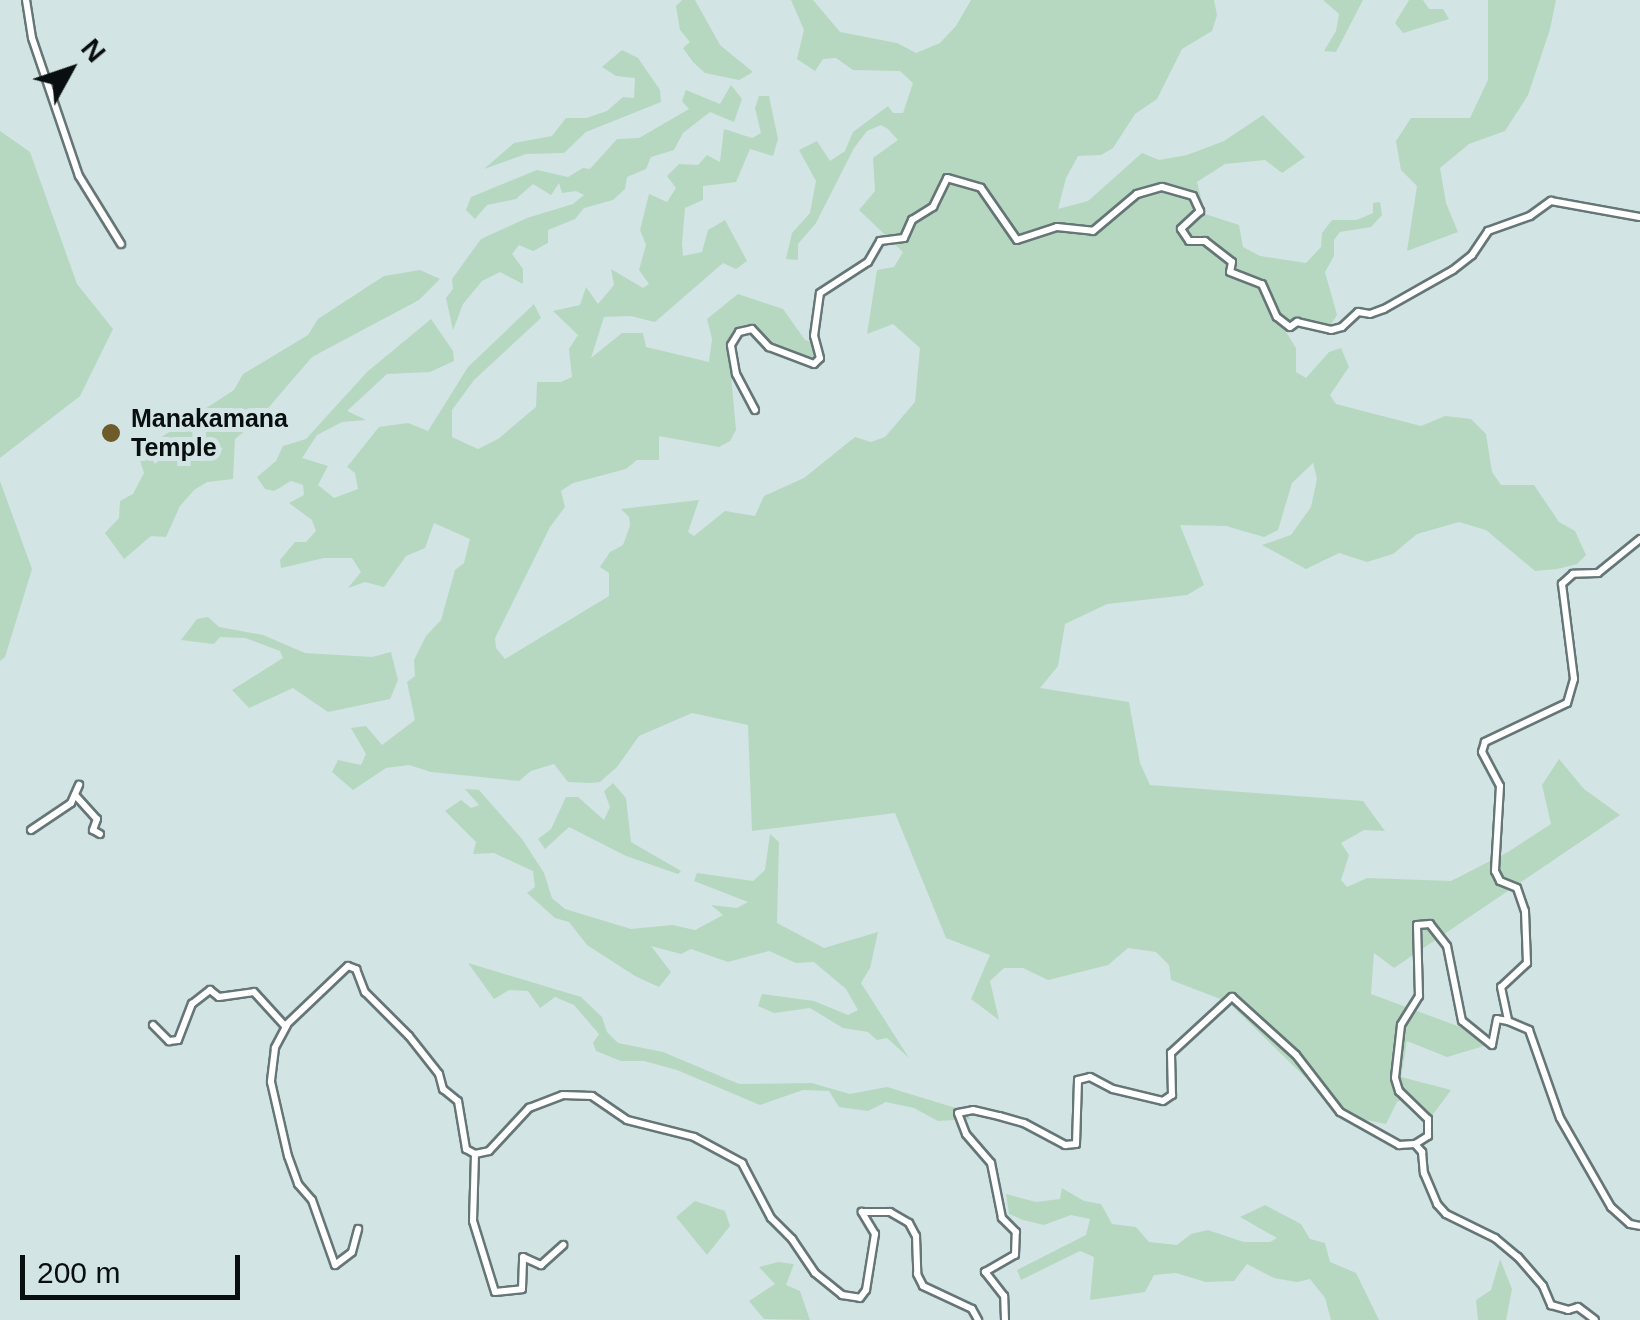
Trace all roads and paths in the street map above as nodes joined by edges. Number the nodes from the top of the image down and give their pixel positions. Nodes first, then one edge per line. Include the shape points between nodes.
1 (26, 0) edge
2 (1640, 217) edge
3 (121, 244) dead end
4 (755, 410) dead end
5 (1640, 539) edge
6 (80, 784) dead end
7 (76, 796) junction
8 (31, 830) dead end
9 (100, 834) dead end
10 (1508, 1021) junction
11 (288, 1024) junction
12 (153, 1025) dead end
13 (1415, 1144) junction
14 (475, 1154) junction
15 (1640, 1226) edge
16 (358, 1229) dead end
17 (563, 1245) dead end
18 (978, 1320) edge
19 (1005, 1320) edge
20 (1595, 1320) edge

1 - 3 street via 32,38 79,176
2 - 4 street via 1551,200 1530,216 1488,230 1472,256 1453,270 1331,330 1297,322 1290,327 1277,317 1262,284 1230,272 1232,262 1206,242 1189,241 1181,229 1200,211 1193,196 1162,187 1138,194 1093,231 1057,227 1017,240 981,188 947,178 933,208 912,220 904,238 880,241 868,262 820,294 814,336 820,358 814,364 769,347 752,329 738,332 730,345 736,374
5 - 10 street via 1598,573 1573,574 1562,584 1574,679 1567,703 1484,742 1482,752 1500,786 1495,871 1500,882 1517,888 1525,911 1527,963 1501,987
6 - 7 street
7 - 8 street
7 - 9 street via 97,819 94,830
10 - 13 street via 1498,1019 1492,1045 1462,1022 1447,946 1430,924 1418,925 1420,996 1401,1025 1395,1078 1428,1119 1428,1136
10 - 15 street via 1529,1030 1560,1118 1611,1207
11 - 12 street via 254,992 219,997 210,990 192,1004 178,1040 169,1041
11 - 14 street via 348,966 356,969 366,992 458,1101 459,1128 466,1149
11 - 16 street via 275,1048 271,1082 288,1156 312,1200 334,1265 352,1252
13 - 19 street via 1399,1145 1340,1112 1296,1055 1232,997 1171,1052 1172,1096 1162,1101 1090,1076 1078,1080 1076,1144 1065,1145 1024,1123 973,1110 958,1113 991,1163 1002,1218 1016,1232 1014,1254 985,1272 1004,1296
13 - 20 street via 1446,1214 1506,1247 1536,1276 1552,1305 1578,1307
14 - 17 street via 472,1221 495,1292 522,1289 523,1258 541,1265
14 - 18 street via 489,1151 529,1108 564,1094 592,1096 628,1120 694,1137 742,1163 771,1218 815,1274 842,1295 860,1298 866,1290 875,1234 862,1212 890,1212 916,1236 923,1286 972,1309

